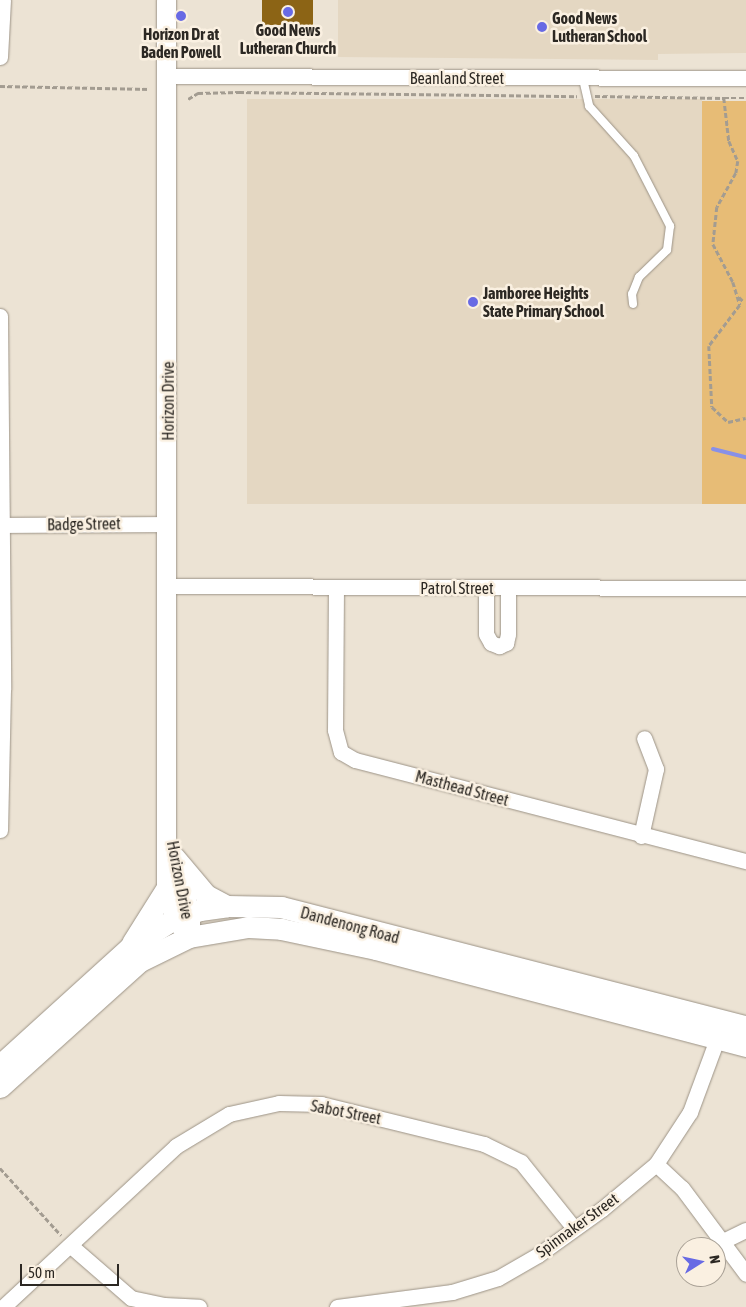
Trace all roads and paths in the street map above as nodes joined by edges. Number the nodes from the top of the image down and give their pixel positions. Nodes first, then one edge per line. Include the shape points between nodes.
1 (3, 0) edge
2 (166, 0) edge
3 (0, 57) edge
4 (167, 76) junction
5 (746, 78) edge
6 (583, 79) junction
7 (0, 86) edge
8 (150, 89) dead end
9 (585, 96) junction
10 (724, 98) junction
11 (746, 98) edge
12 (188, 99) dead end
13 (738, 296) junction
14 (745, 301) edge
15 (633, 304) dead end
16 (740, 305) junction
17 (0, 316) edge
18 (746, 418) edge
19 (168, 524) junction
20 (1, 525) edge
21 (168, 586) junction
22 (336, 587) junction
23 (486, 588) junction
24 (508, 588) junction
25 (746, 588) edge
26 (1, 689) edge
27 (644, 738) dead end
28 (167, 801) junction
29 (0, 830) edge
30 (641, 836) junction
31 (174, 857) junction
32 (746, 861) edge
33 (166, 889) junction
34 (227, 906) junction
35 (183, 916) junction
36 (189, 937) junction
37 (130, 947) junction
38 (746, 1026) edge
39 (720, 1029) junction
40 (746, 1046) edge
41 (0, 1065) edge
42 (0, 1087) edge
43 (656, 1164) junction
44 (0, 1168) edge
45 (573, 1227) junction
46 (746, 1230) edge
47 (720, 1237) edge
48 (726, 1241) edge
49 (726, 1244) edge
50 (71, 1246) junction
51 (741, 1257) edge
52 (746, 1274) edge
53 (3, 1307) edge
54 (199, 1307) edge
55 (337, 1307) edge

1 - 3 street
2 - 4 street, Horizon Drive
4 - 6 street, Beanland Street
4 - 19 street, Horizon Drive
5 - 6 street, Beanland Street
6 - 9 lane
7 - 8 path
9 - 10 path
9 - 12 path via 239,92 198,93
9 - 15 lane via 594,113 634,156 670,226 667,250 639,277 632,294
10 - 11 path
10 - 13 path via 729,141 738,161 736,173 717,207 713,244
13 - 14 path
13 - 16 path
14 - 16 path
16 - 18 path via 709,346 711,390 712,407 728,422
17 - 20 street
19 - 20 street, Badge Street
19 - 21 street, Horizon Drive
20 - 26 street
21 - 22 street, Patrol Street
21 - 28 street, Horizon Drive
22 - 23 street, Patrol Street
22 - 30 street, Masthead Street via 335,730 340,752 355,760
23 - 24 street, Patrol Street
23 - 24 street via 486,634 490,644 499,646 506,643 508,634
24 - 25 street, Patrol Street
26 - 29 street
27 - 30 street via 656,769
28 - 31 street, Horizon Drive
28 - 33 street, Horizon Drive
30 - 32 street, Masthead Street
31 - 34 main road via 206,894
31 - 35 street, Horizon Drive
33 - 35 street, Horizon Drive
33 - 37 main road
34 - 35 main road, Dandenong Road
34 - 39 main road, Dandenong Road via 281,907
35 - 36 street, Horizon Drive
35 - 37 main road, Dandenong Road
36 - 39 main road, Dandenong Road via 248,927 317,935
36 - 42 main road, Dandenong Road via 140,961
37 - 41 main road, Dandenong Road
38 - 39 main road, Dandenong Road
39 - 40 main road, Dandenong Road
39 - 43 street, Spinnaker Street via 690,1112
43 - 45 street, Spinnaker Street via 602,1209
43 - 47 street via 682,1188
44 - 50 path
45 - 50 street, Sabot Street via 522,1162 484,1144 322,1104 279,1102 229,1114 176,1146
45 - 55 street, Spinnaker Street via 538,1255 498,1278 452,1292
46 - 48 street
49 - 51 street
50 - 53 street, Sabot Street
50 - 54 street via 131,1298 164,1305
51 - 52 street

